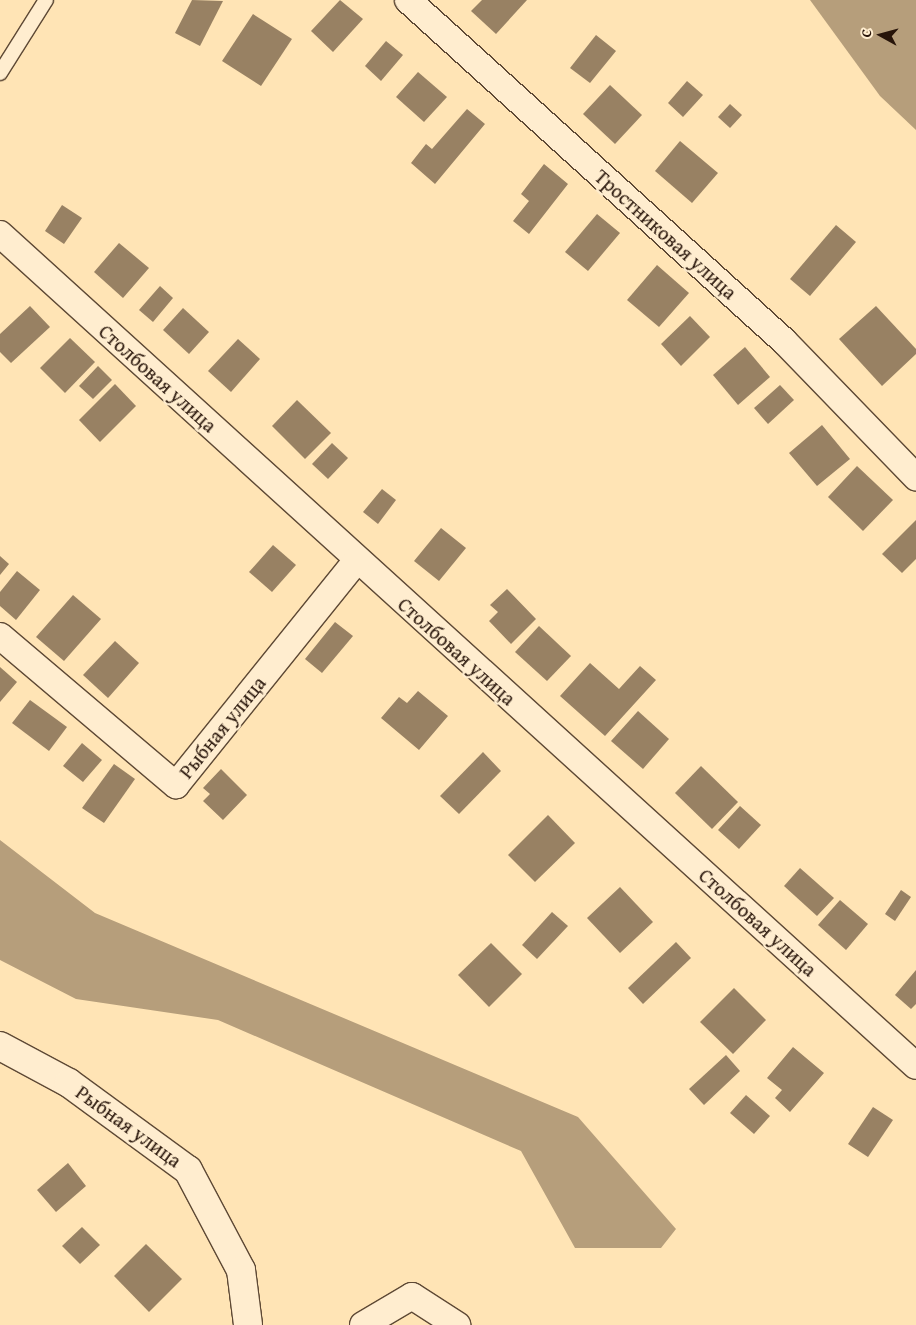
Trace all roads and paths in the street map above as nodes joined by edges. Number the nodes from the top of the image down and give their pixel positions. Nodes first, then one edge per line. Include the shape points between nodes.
1 (46, 0) edge
2 (408, 0) edge
3 (0, 73) edge
4 (0, 234) edge
5 (916, 477) edge
6 (357, 560) junction
7 (0, 636) edge
8 (0, 1046) edge
9 (916, 1066) edge
10 (248, 1325) edge
11 (363, 1325) edge
12 (457, 1325) edge

1 - 3 lane
2 - 5 street, Тростниковая улица via 784,341
4 - 6 street, Столбовая улица
6 - 7 street, Рыбная улица via 176,785
6 - 9 street, Столбовая улица
8 - 10 street, Рыбная улица via 69,1082 188,1170 241,1270
11 - 12 street via 412,1296

